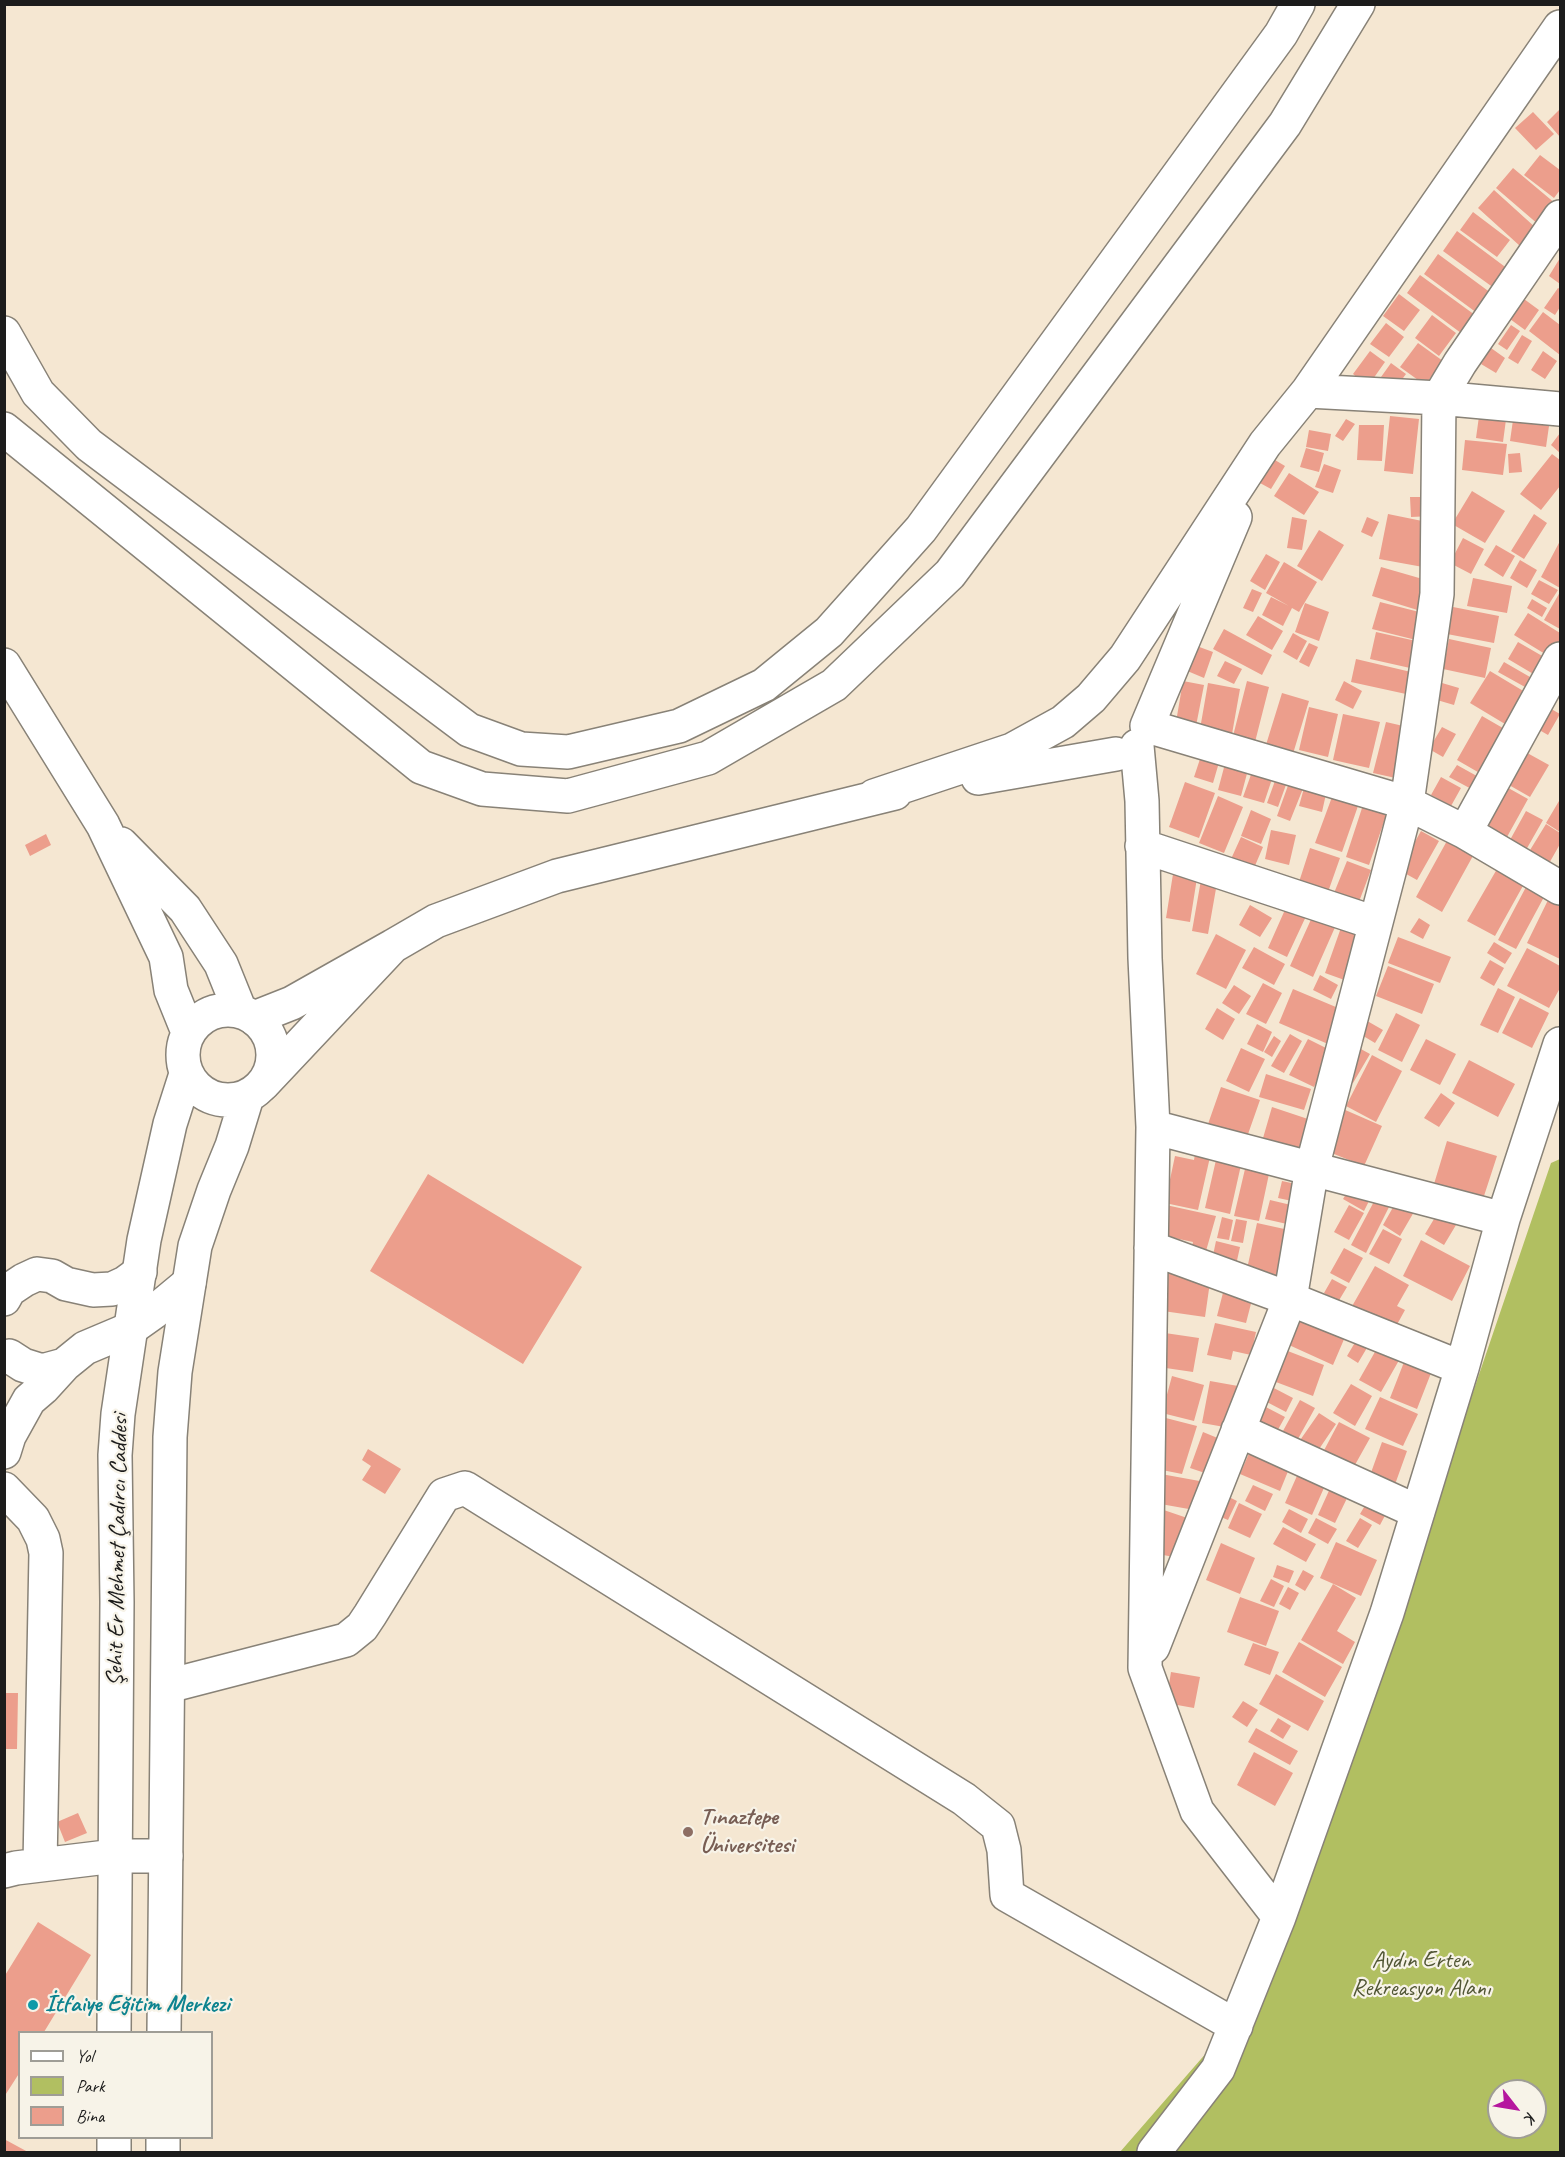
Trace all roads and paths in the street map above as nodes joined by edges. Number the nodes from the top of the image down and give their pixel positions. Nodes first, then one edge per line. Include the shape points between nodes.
1 (1298, 4) edge
2 (1358, 4) edge
3 (1560, 27) edge
4 (1560, 217) edge
5 (4, 333) edge
6 (1308, 391) junction
7 (1439, 398) junction
8 (1560, 409) edge
9 (4, 429) edge
10 (1265, 444) junction
11 (1560, 659) edge
12 (4, 665) edge
13 (1091, 698) junction
14 (1133, 742) junction
15 (874, 796) junction
16 (1407, 803) junction
17 (103, 825) junction
18 (1465, 832) junction
19 (1143, 846) junction
20 (1560, 888) edge
21 (1375, 923) junction
22 (393, 946) junction
23 (247, 1014) junction
24 (188, 1032) junction
25 (1560, 1044) edge
26 (186, 1074) junction
27 (255, 1090) junction
28 (1153, 1126) junction
29 (1312, 1168) junction
30 (1503, 1219) junction
31 (1151, 1248) junction
32 (140, 1272) junction
33 (189, 1283) junction
34 (4, 1299) edge
35 (1290, 1299) junction
36 (130, 1329) junction
37 (7, 1352) edge
38 (64, 1365) junction
39 (1462, 1368) junction
40 (4, 1398) edge
41 (1238, 1430) junction
42 (4, 1452) edge
43 (4, 1465) edge
44 (10, 1493) edge
45 (1418, 1512) junction
46 (1144, 1668) junction
47 (168, 1686) junction
48 (116, 1856) junction
49 (166, 1856) junction
50 (40, 1864) junction
51 (4, 1871) edge
52 (1280, 1917) junction
53 (1236, 2026) junction
54 (114, 2031) edge
55 (164, 2031) edge
56 (1154, 2152) edge

1 - 5 street via 1281,34 921,529 821,639 764,685 679,726 567,752 521,749 469,730 89,445 38,393
2 - 9 street via 1285,124 950,574 834,685 708,758 568,796 482,789 421,767
3 - 6 street
4 - 7 street
6 - 7 street
6 - 10 street
7 - 8 street
7 - 16 street via 1437,594
10 - 13 street via 1125,658
10 - 14 street
11 - 18 street
12 - 17 street
13 - 14 street via 1082,718 1087,739 1095,748 1105,753
13 - 14 street via 1109,688 1120,688 1138,698 1147,716
13 - 15 street via 1062,722 1012,750
14 - 15 street
14 - 16 street
14 - 19 street via 1142,801
15 - 22 street via 558,876 436,921
16 - 18 street
16 - 21 street
17 - 23 street via 185,909 221,964
17 - 24 street via 166,957 171,990
18 - 20 street
19 - 21 street
19 - 28 street
21 - 29 street
22 - 23 street via 292,1003
22 - 27 street
23 - 24 street via 225,1009 211,1013
23 - 27 street via 265,1028 273,1057 270,1071
24 - 26 street via 182,1060
25 - 30 street
26 - 27 street via 199,1090 219,1100 233,1101
26 - 32 street, Şehit Er Mehmet Çadırcı Caddesi via 170,1124
27 - 33 street, Şehit Er Mehmet Çadırcı Caddesi via 214,1190 195,1246
28 - 29 street
28 - 31 street
29 - 30 street
29 - 35 street
30 - 39 street
31 - 35 street
31 - 46 street
32 - 34 street via 112,1289 93,1290 37,1274 9,1290
32 - 36 street, Şehit Er Mehmet Çadırcı Caddesi
33 - 36 street
33 - 47 street, Şehit Er Mehmet Çadırcı Caddesi via 170,1437
35 - 39 street
35 - 41 street
36 - 38 street via 85,1348
36 - 48 street, Şehit Er Mehmet Çadırcı Caddesi via 115,1455
37 - 38 street via 23,1365 42,1371
37 - 40 street via 14,1371
38 - 42 street via 29,1400
39 - 45 street
41 - 45 street
41 - 46 street
43 - 44 street
44 - 50 street via 33,1519 46,1553
45 - 52 street via 1387,1613
46 - 52 street via 1197,1811
47 - 49 street, Şehit Er Mehmet Çadırcı Caddesi
47 - 53 street via 346,1640 366,1621 444,1495 465,1488 964,1799 998,1826 1007,1895
48 - 49 street
48 - 50 street
48 - 54 street, Şehit Er Mehmet Çadırcı Caddesi
49 - 55 street, Şehit Er Mehmet Çadırcı Caddesi
50 - 51 street
52 - 53 street
53 - 56 street via 1218,2069

